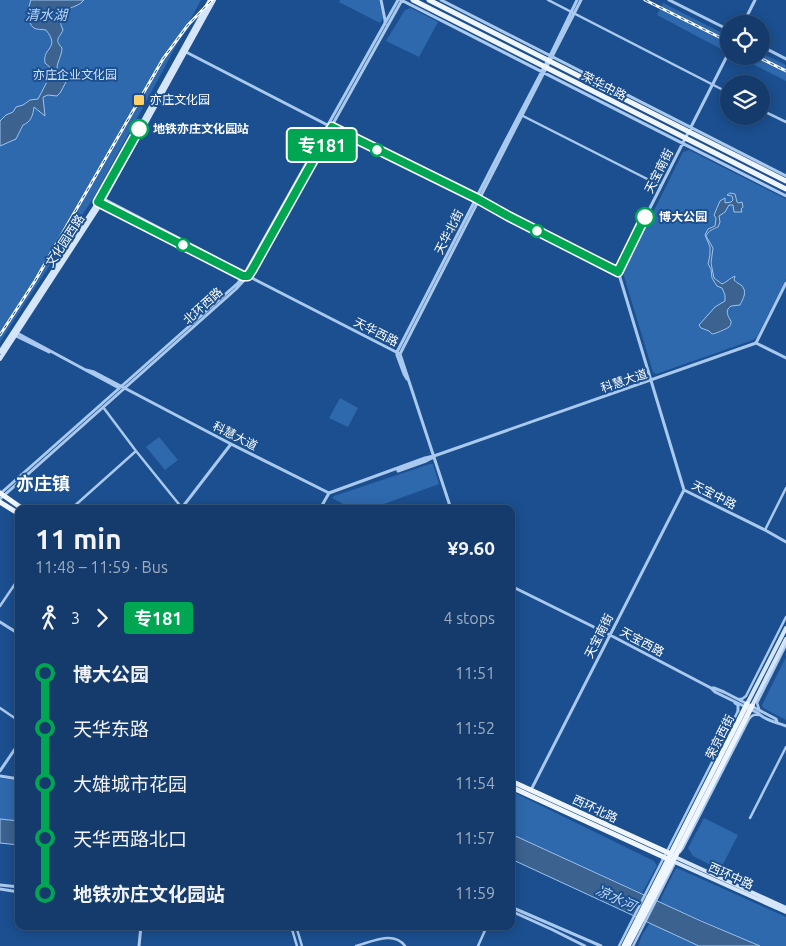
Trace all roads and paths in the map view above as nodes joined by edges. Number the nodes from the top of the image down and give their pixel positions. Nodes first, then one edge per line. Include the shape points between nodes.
1 (210, 0) edge
2 (214, 0) edge
3 (381, 0) edge
4 (401, 0) edge
5 (412, 0) edge
6 (429, 0) edge
7 (441, 0) edge
8 (548, 0) edge
9 (579, 0) edge
10 (669, 0) edge
11 (755, 0) edge
12 (445, 2) junction
13 (452, 11) junction
14 (573, 13) junction
15 (748, 15) edge
16 (385, 25) junction
17 (720, 26) edge
18 (504, 47) junction
19 (184, 51) junction
20 (770, 51) edge
21 (513, 57) junction
22 (550, 59) junction
23 (786, 59) edge
24 (722, 65) edge
25 (544, 70) junction
26 (585, 73) junction
27 (590, 82) junction
28 (712, 85) junction
29 (720, 89) edge
30 (770, 114) edge
31 (522, 115) junction
32 (645, 118) junction
33 (786, 122) edge
34 (330, 126) junction
35 (652, 128) junction
36 (690, 129) junction
37 (684, 141) junction
38 (722, 143) junction
39 (729, 152) junction
40 (786, 176) edge
41 (786, 181) edge
42 (661, 186) junction
43 (785, 189) edge
44 (786, 196) edge
45 (103, 198) junction
46 (477, 200) junction
47 (100, 203) junction
48 (618, 272) junction
49 (245, 275) junction
50 (786, 283) edge
51 (15, 334) junction
52 (756, 343) junction
53 (0, 352) edge
54 (399, 353) junction
55 (786, 358) edge
56 (0, 360) edge
57 (651, 380) junction
58 (121, 388) junction
59 (103, 407) junction
60 (231, 444) junction
61 (136, 451) junction
62 (434, 456) junction
63 (786, 488) edge
64 (684, 490) junction
65 (330, 494) junction
66 (1, 496) edge
67 (16, 505) edge
68 (75, 505) edge
69 (179, 505) edge
70 (183, 505) edge
71 (323, 505) edge
72 (450, 505) edge
73 (15, 510) edge
74 (765, 530) junction
75 (785, 541) edge
76 (15, 584) edge
77 (515, 588) edge
78 (0, 606) edge
79 (786, 617) edge
80 (0, 622) edge
81 (786, 628) edge
82 (15, 631) edge
83 (610, 634) junction
84 (786, 639) edge
85 (786, 645) edge
86 (711, 688) junction
87 (726, 697) junction
88 (738, 699) junction
89 (749, 707) junction
90 (0, 708) edge
91 (760, 710) junction
92 (738, 711) joint
93 (759, 715) junction
94 (15, 718) edge
95 (777, 722) junction
96 (786, 726) edge
97 (786, 747) edge
98 (15, 749) edge
99 (708, 770) junction
100 (0, 771) edge
101 (0, 776) edge
102 (15, 778) edge
103 (708, 782) junction
104 (515, 783) edge
105 (515, 789) edge
106 (531, 790) junction
107 (750, 818) dead end
108 (671, 858) junction
109 (652, 881) junction
110 (0, 885) edge
111 (15, 887) edge
112 (0, 889) edge
113 (15, 891) edge
114 (654, 893) junction
115 (786, 908) edge
116 (515, 909) edge
117 (786, 912) edge
118 (515, 913) edge
119 (638, 924) junction
120 (141, 930) edge
121 (293, 930) edge
122 (297, 930) edge
123 (486, 930) edge
124 (139, 946) edge
125 (297, 946) edge
126 (302, 946) edge
127 (356, 946) edge
128 (405, 946) edge
129 (478, 946) edge
130 (585, 946) edge
131 (601, 946) edge
132 (619, 946) edge
133 (624, 946) edge
134 (628, 946) edge
135 (633, 946) edge

1 - 19 main road, 文化园西路
2 - 19 main road, 文化园西路
3 - 16 street
4 - 16 street, 北环西路
4 - 21 street
4 - 34 street, 北环西路
5 - 18 main road, 荣华中路
6 - 13 main road, 荣华中路
7 - 12 street
8 - 14 street
9 - 14 street
10 - 17 street
11 - 15 street
12 - 13 street
12 - 22 street
13 - 22 main road, 荣华中路
14 - 22 street
14 - 28 street
16 - 34 street, 北环西路
18 - 21 street
18 - 25 main road, 荣华中路
19 - 34 street
19 - 45 main road, 文化园西路
20 - 23 street
21 - 25 street
22 - 25 street
22 - 26 street
22 - 27 main road, 荣华中路
24 - 28 street, 天宝南街
25 - 31 street, 天华北街
25 - 32 main road, 荣华中路
25 - 35 street
25 - 46 street, 天华北街
26 - 27 street
26 - 36 street
27 - 36 main road, 荣华中路
28 - 29 street
28 - 36 street, 天宝南街
30 - 33 street
31 - 42 street
31 - 46 street, 天华北街
32 - 35 street
32 - 37 main road, 荣华中路
34 - 46 street
34 - 49 street, 北环西路
35 - 37 street
36 - 37 street, 天宝南街
36 - 38 street
36 - 39 main road, 荣华中路
37 - 42 street, 天宝南街
37 - 43 main road, 荣华中路
37 - 44 street
38 - 39 street
38 - 40 street
39 - 41 main road, 荣华中路
42 - 48 street, 天宝南街
45 - 47 main road, 文化园西路
45 - 49 street, 天华西路
46 - 48 street
46 - 54 street, 天华北街
47 - 49 street, 天华西路
47 - 51 main road, 文化园西路
48 - 57 street
49 - 54 street, 天华西路
49 - 58 street, 北环西路
50 - 52 street
51 - 53 main road, 文化园西路
51 - 56 main road, 文化园西路
51 - 58 street, 科慧大道
52 - 55 street
52 - 57 street, 科慧大道
54 - 62 street, 天华西路
57 - 62 street, 科慧大道
57 - 64 street, 天宝中路
58 - 59 street, 北环西路
58 - 60 street, 科慧大道
58 - 66 street, 北环西路
59 - 61 street
59 - 66 street, 北环西路
60 - 65 street, 科慧大道
60 - 70 street
61 - 68 street
61 - 69 street
62 - 65 street, 科慧大道
62 - 72 street, 天华西路
63 - 74 street
64 - 74 street, 天宝中路
64 - 83 street, 天宝南街
65 - 71 street
66 - 67 main road
66 - 73 main road
74 - 75 street, 天宝中路
76 - 78 street
77 - 83 street, 天宝西路
79 - 88 street via 746,696
80 - 82 street
81 - 89 main road, 荣京西街
83 - 86 street, 天宝西路
83 - 106 street, 天宝南街
84 - 89 main road, 荣京西街
85 - 91 street via 757,703
86 - 87 street, 天宝西路
86 - 88 street, 天宝西路
87 - 89 street, 天宝西路
87 - 92 street via 738,705
88 - 89 street, 天宝西路
89 - 91 street
89 - 93 street
89 - 103 main road, 荣京西街
89 - 108 main road, 荣京西街
90 - 94 street
91 - 95 street
92 - 99 street
93 - 95 street
93 - 108 street via 749,719 683,848
95 - 96 street
97 - 107 street
98 - 100 street
99 - 103 main road
99 - 108 street
101 - 102 street
103 - 108 main road, 荣京西街
104 - 106 main road, 西环北路
105 - 108 main road, 西环北路
106 - 108 main road, 西环北路
108 - 109 street
108 - 114 main road
108 - 114 main road via 661,885
108 - 115 main road, 西环中路
108 - 117 main road, 西环中路
109 - 114 street
109 - 114 street
110 - 111 street
112 - 113 street
114 - 119 main road
114 - 119 street
116 - 131 street
118 - 130 street
119 - 132 street
119 - 133 main road
119 - 134 main road
119 - 135 street
120 - 124 street
121 - 125 street
122 - 126 street
123 - 129 street
127 - 128 street via 382,938 395,939

